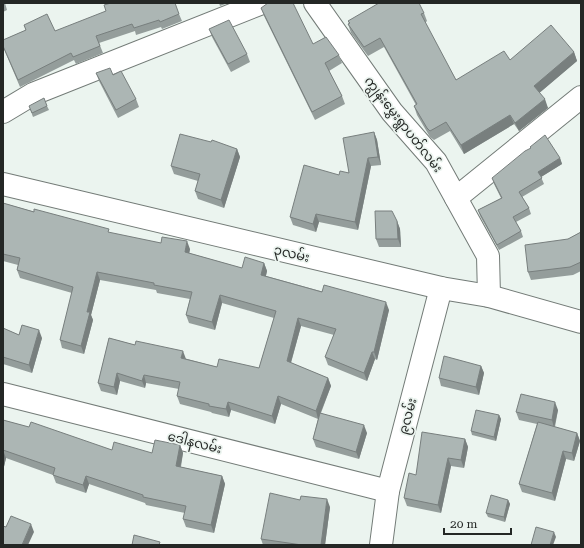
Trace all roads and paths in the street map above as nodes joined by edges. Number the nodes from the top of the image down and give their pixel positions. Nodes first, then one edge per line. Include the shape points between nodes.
1 (262, 3) edge
2 (315, 3) edge
3 (581, 97) edge
4 (3, 112) edge
5 (3, 184) edge
6 (456, 198) junction
7 (441, 288) junction
8 (489, 296) junction
9 (581, 322) edge
10 (3, 394) edge
11 (388, 491) junction
12 (381, 545) edge

1 - 4 street via 33,94
2 - 6 street, ကျွန်းမွှေးရွာပတ်လမ်း via 392,112 436,162
3 - 6 street
5 - 7 street, ၃လမ်း
6 - 8 street, ကျွန်းမွှေးရွာပတ်လမ်း via 488,256
7 - 8 street, ၃လမ်း
7 - 11 street, ၉လမ်း
8 - 9 street, ၃လမ်း
10 - 11 street, ဒေါနလမ်း
11 - 12 street, ၉လမ်း

